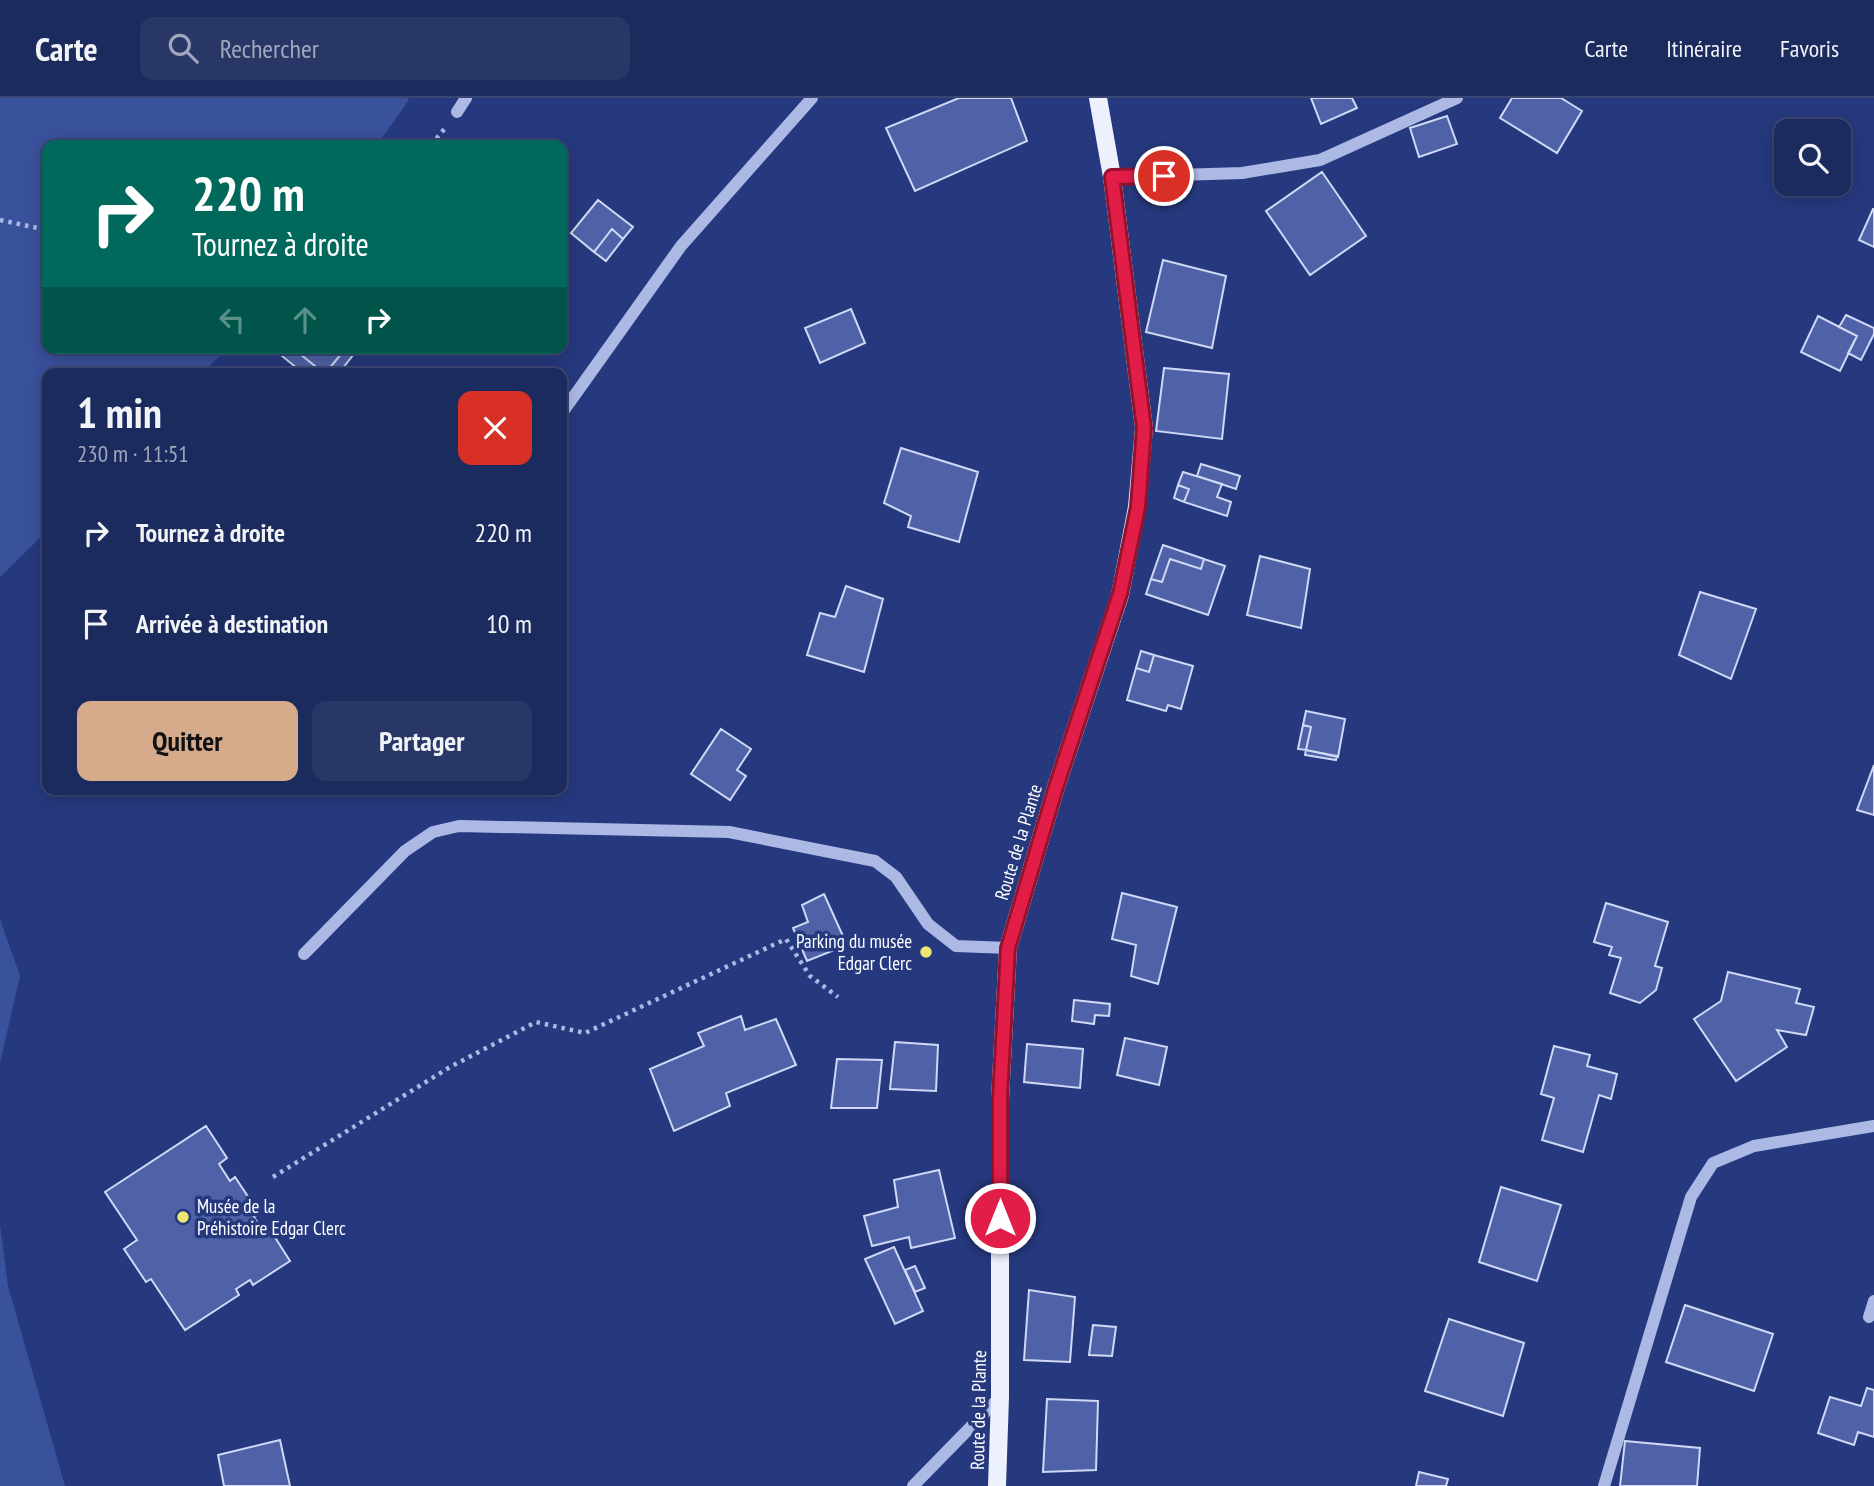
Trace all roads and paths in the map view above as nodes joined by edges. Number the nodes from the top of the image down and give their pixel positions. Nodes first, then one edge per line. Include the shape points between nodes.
1 (466, 98) edge
2 (812, 98) edge
3 (1098, 98) edge
4 (1457, 98) edge
5 (457, 113) dead end
6 (1112, 177) junction
7 (0, 220) edge
8 (42, 229) edge
9 (567, 406) edge
10 (1008, 948) junction
11 (304, 954) dead end
12 (838, 997) dead end
13 (1874, 1126) edge
14 (273, 1177) dead end
15 (1874, 1301) edge
16 (1869, 1317) dead end
17 (1000, 1397) junction
18 (913, 1486) edge
19 (996, 1486) edge
20 (1604, 1486) edge

1 - 5 street
2 - 9 street via 681,246
3 - 6 main road, Route de la Plante
4 - 6 street via 1320,160 1242,173
6 - 10 main road, Route de la Plante via 1144,428 1138,507 1120,594
7 - 8 path
10 - 11 street via 956,946 928,924 896,877 875,861 729,832 459,826 433,832 405,851
10 - 17 main road, Route de la Plante via 1000,1098
12 - 14 path via 810,976 786,939 585,1033 536,1022 450,1067
13 - 20 street via 1754,1146 1713,1163 1691,1197
15 - 16 street
17 - 18 street
17 - 19 main road, Route de la Plante

